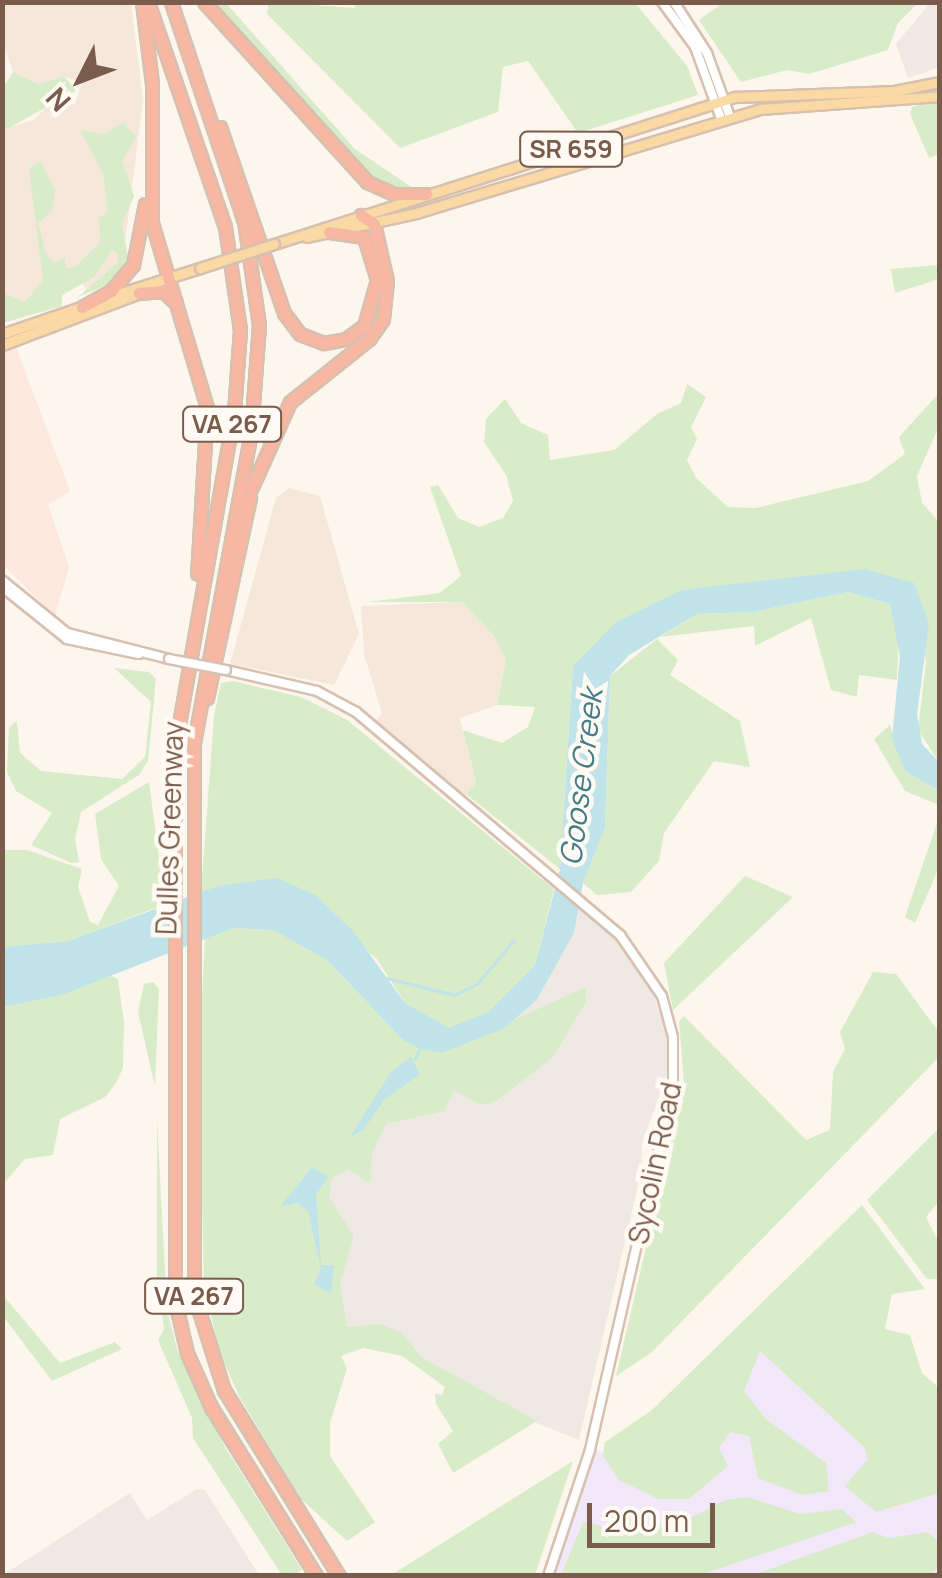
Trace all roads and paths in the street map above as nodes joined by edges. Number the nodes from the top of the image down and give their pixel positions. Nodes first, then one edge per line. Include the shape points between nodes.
1 (145, 2) edge
2 (171, 2) edge
3 (204, 2) edge
4 (662, 2) edge
5 (674, 2) edge
6 (186, 44) junction
7 (940, 82) edge
8 (710, 83) junction
9 (940, 96) edge
10 (720, 102) junction
11 (694, 110) junction
12 (725, 118) junction
13 (151, 140) junction
14 (426, 194) junction
15 (361, 215) junction
16 (374, 224) junction
17 (329, 232) junction
18 (274, 244) junction
19 (171, 278) junction
20 (139, 293) junction
21 (82, 306) junction
22 (179, 307) junction
23 (2, 334) edge
24 (2, 345) edge
25 (205, 443) junction
26 (204, 471) junction
27 (2, 584) edge
28 (194, 626) junction
29 (194, 766) junction
30 (316, 1576) edge
31 (340, 1576) edge
32 (548, 1576) edge

1 - 13 highway
1 - 28 highway, Dulles Greenway / VA 267 via 219,206 238,293 236,396
2 - 6 highway, Dulles Greenway / VA 267
3 - 14 highway via 359,176 388,193
4 - 8 main road via 688,36
5 - 10 main road via 701,40
6 - 17 highway via 244,188 281,306 297,332 324,343 364,326 377,280 364,237
6 - 29 highway, Dulles Greenway / VA 267 via 244,221 260,325 251,432 198,703
7 - 10 main road, SR 659
8 - 10 main road
8 - 11 main road via 708,98
9 - 12 main road, SR 659 via 775,107
10 - 11 main road, SR 659
10 - 12 main road
11 - 14 main road, SR 659
12 - 16 main road, SR 659
13 - 19 highway via 152,223
13 - 21 highway via 133,265 111,291
14 - 15 main road, SR 659
15 - 16 highway
15 - 18 main road, SR 659
16 - 17 main road, SR 659
16 - 29 highway via 388,282 383,319 369,339 290,402 252,493
17 - 18 main road, SR 659
18 - 19 main road, SR 659, bridge
19 - 20 main road, SR 659
19 - 21 main road, SR 659
19 - 22 highway
20 - 22 highway via 163,292
20 - 24 main road, SR 659
21 - 23 main road, SR 659
22 - 25 highway via 205,393
25 - 26 highway
25 - 26 highway
26 - 28 highway
27 - 32 main road, Sycolin Road, bridge via 67,640 288,681 348,706 597,916 637,953 662,996 674,1074 592,1444
28 - 30 highway, Dulles Greenway / VA 267 via 175,745 173,1270 182,1334 210,1407
29 - 31 highway, Dulles Greenway / VA 267 via 192,1266 199,1324 234,1408

